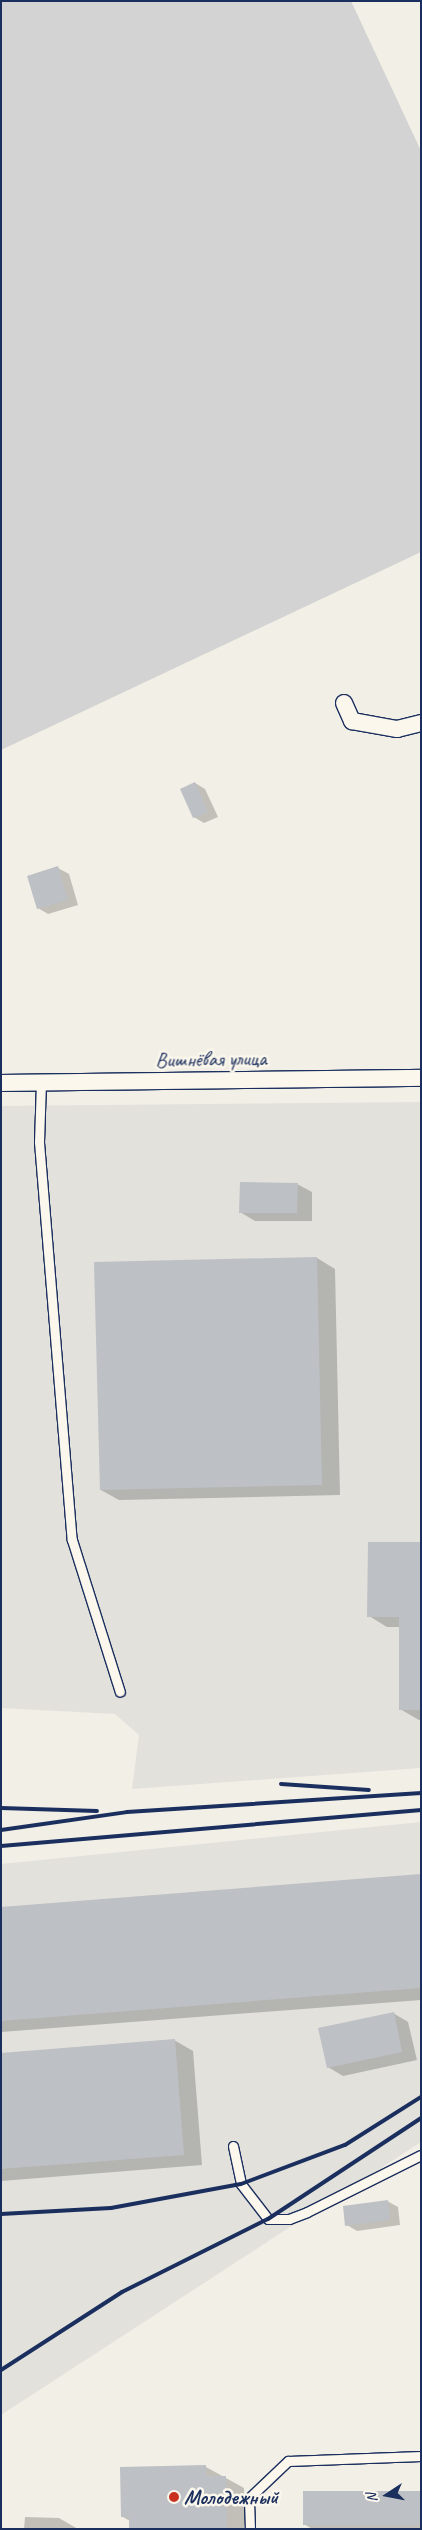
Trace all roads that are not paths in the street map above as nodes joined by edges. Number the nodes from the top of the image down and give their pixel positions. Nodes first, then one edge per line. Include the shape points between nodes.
1 (344, 703) dead end
2 (421, 723) edge
3 (421, 1078) edge
4 (41, 1082) junction
5 (1, 1083) edge
6 (120, 1692) dead end
7 (233, 2146) dead end
8 (421, 2156) edge
9 (421, 2456) edge
10 (250, 2529) edge

1 - 2 street via 352,722 397,729
3 - 4 street, Вишнёвая улица
4 - 5 street, Вишнёвая улица
4 - 6 lane via 39,1142 72,1540
7 - 8 lane via 241,2184 268,2219 289,2219 307,2212
9 - 10 lane via 288,2461 249,2498

